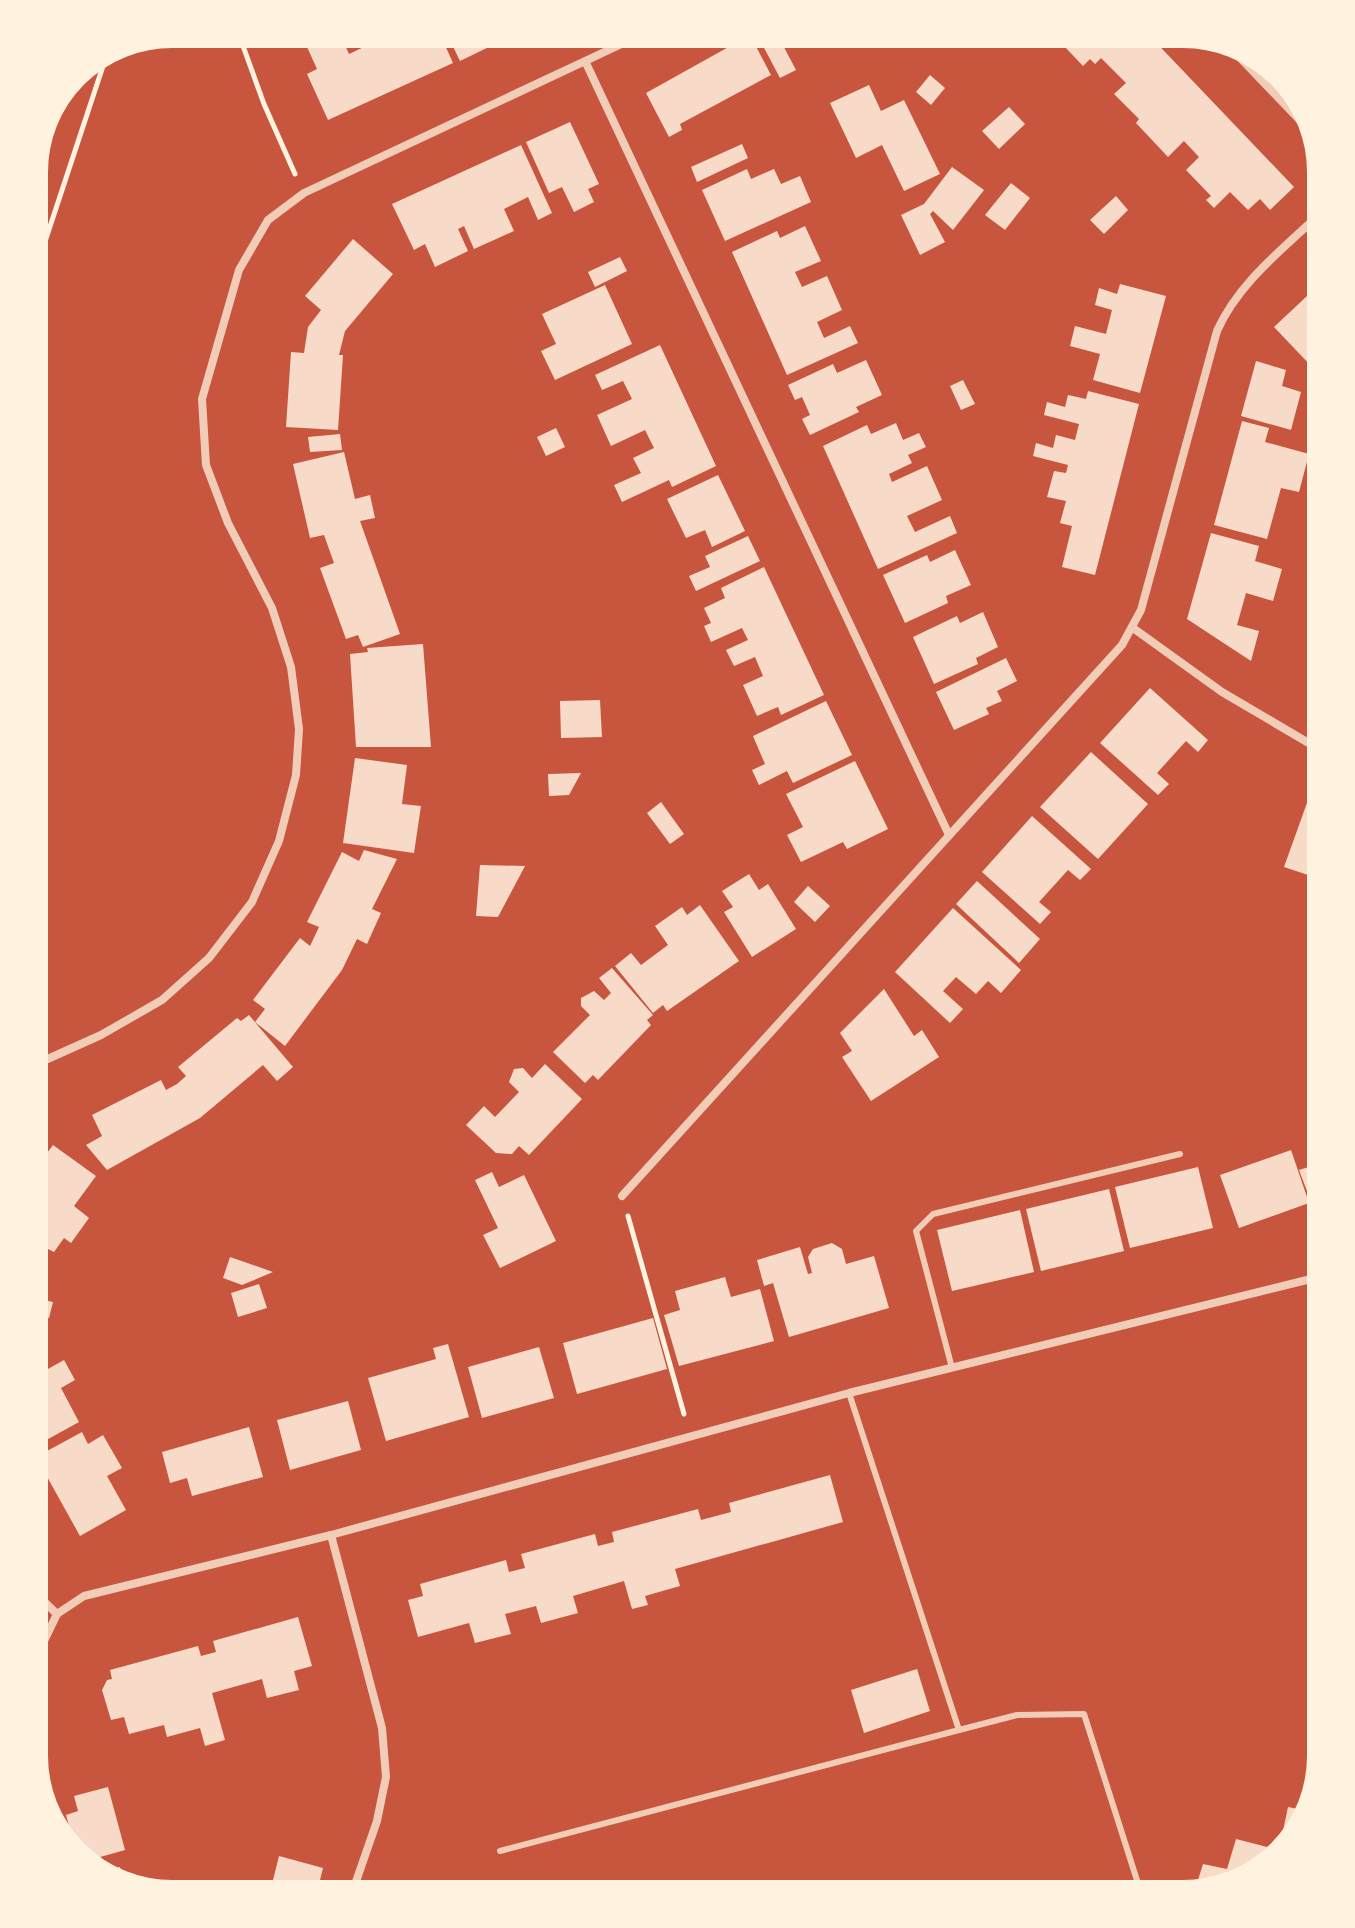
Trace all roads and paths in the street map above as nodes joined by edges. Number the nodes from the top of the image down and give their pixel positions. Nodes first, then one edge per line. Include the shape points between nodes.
1 (243, 46) edge
2 (619, 46) edge
3 (1244, 62) edge
4 (586, 63) junction
5 (103, 67) edge
6 (1295, 115) edge
7 (304, 193) junction
8 (1309, 224) edge
9 (46, 239) edge
10 (1133, 628) junction
11 (1309, 740) edge
12 (949, 835) junction
13 (46, 1060) edge
14 (1180, 1154) dead end
15 (622, 1196) joint
16 (1309, 1279) edge
17 (952, 1368) junction
18 (849, 1393) junction
19 (690, 1437) junction
20 (331, 1535) junction
21 (46, 1603) edge
22 (57, 1614) junction
23 (46, 1637) edge
24 (959, 1730) junction
25 (500, 1851) dead end
26 (356, 1882) edge
27 (1138, 1882) edge

1 - 7 path
2 - 4 street
3 - 6 street
4 - 7 street
4 - 12 street
5 - 9 path
7 - 13 street via 268,220 239,270 202,399 206,465 228,523 272,608 291,667 299,729 296,775 279,841 252,902 209,958 162,1000
8 - 10 street via 1243,288 1222,320
10 - 11 street via 1222,692
10 - 12 street
12 - 15 street
14 - 17 lane via 933,1214 916,1231
15 - 19 path
16 - 17 street
17 - 18 street
18 - 19 street
18 - 24 lane
19 - 20 street
20 - 22 street via 84,1596
20 - 26 street via 382,1728 386,1777
21 - 22 street
22 - 23 street
24 - 25 lane
24 - 27 lane via 1017,1715 1084,1714

